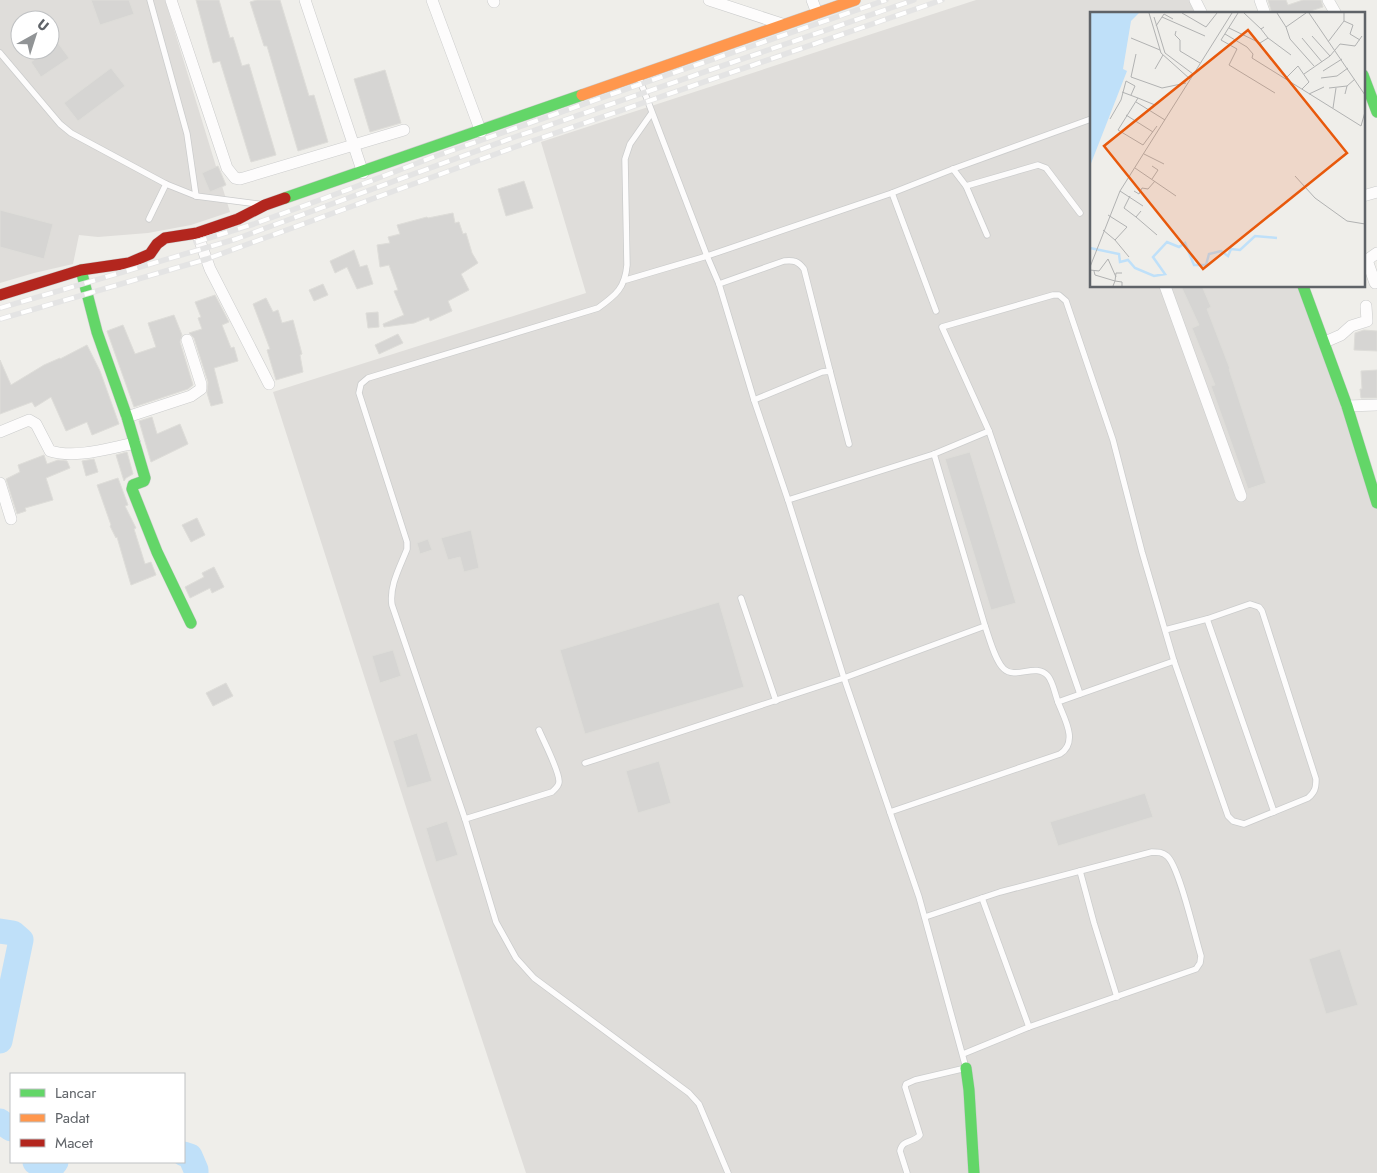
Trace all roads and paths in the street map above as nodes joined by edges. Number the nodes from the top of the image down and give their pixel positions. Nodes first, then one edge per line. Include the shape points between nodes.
1 (150, 0) edge
2 (171, 0) edge
3 (305, 0) edge
4 (432, 0) edge
5 (709, 0) edge
6 (812, 0) edge
7 (855, 0) edge
8 (1195, 0) edge
9 (1260, 0) edge
10 (1328, 0) edge
11 (1201, 12) edge
12 (1264, 12) edge
13 (1335, 12) edge
14 (817, 13) junction
15 (782, 24) junction
16 (0, 53) edge
17 (638, 76) junction
18 (1364, 78) edge
19 (1377, 112) edge
20 (651, 114) junction
21 (1090, 119) edge
22 (404, 130) dead end
23 (481, 132) junction
24 (354, 145) junction
25 (953, 169) junction
26 (363, 173) junction
27 (166, 184) junction
28 (966, 186) junction
29 (1377, 192) edge
30 (892, 193) junction
31 (196, 196) junction
32 (1364, 196) edge
33 (265, 205) junction
34 (1080, 212) dead end
35 (149, 219) dead end
36 (198, 233) junction
37 (987, 235) dead end
38 (1377, 254) edge
39 (707, 256) junction
40 (81, 270) junction
41 (626, 280) junction
42 (1375, 283) dead end
43 (719, 284) junction
44 (1166, 288) edge
45 (1304, 288) edge
46 (0, 295) edge
47 (1366, 306) dead end
48 (936, 311) dead end
49 (187, 340) dead end
50 (1325, 342) junction
51 (830, 370) junction
52 (270, 384) dead end
53 (754, 400) junction
54 (1377, 405) edge
55 (1347, 406) junction
56 (127, 417) junction
57 (989, 431) junction
58 (0, 432) edge
59 (135, 443) junction
60 (849, 444) dead end
61 (934, 454) junction
62 (1377, 459) edge
63 (1364, 461) junction
64 (0, 483) edge
65 (1240, 496) dead end
66 (788, 500) junction
67 (1377, 502) edge
68 (11, 519) dead end
69 (741, 598) dead end
70 (1207, 619) junction
71 (191, 624) dead end
72 (985, 626) junction
73 (1164, 630) junction
74 (1174, 661) junction
75 (844, 678) junction
76 (1080, 694) junction
77 (776, 701) junction
78 (1058, 702) junction
79 (539, 730) dead end
80 (585, 763) dead end
81 (890, 812) junction
82 (1274, 812) junction
83 (465, 819) junction
84 (1080, 871) junction
85 (982, 898) junction
86 (925, 917) junction
87 (1117, 997) junction
88 (1029, 1027) junction
89 (963, 1054) junction
90 (966, 1068) junction
91 (728, 1173) edge
92 (907, 1173) edge
93 (974, 1173) edge

1 - 31 lane via 187,134
2 - 24 street via 232,176 240,179
3 - 24 street
4 - 23 street
5 - 15 street
6 - 14 street
7 - 14 street
8 - 11 street
9 - 12 street
10 - 13 street
14 - 15 street
15 - 17 street
16 - 27 lane via 71,133
17 - 20 lane
17 - 23 street
18 - 19 street
20 - 39 lane
20 - 41 lane via 630,144 625,158
21 - 25 lane
22 - 24 street
23 - 26 street
24 - 26 street
25 - 28 lane
25 - 30 lane
26 - 33 street
27 - 31 lane
27 - 35 lane
28 - 34 lane via 1038,165 1046,168
28 - 37 lane
29 - 32 street
30 - 39 lane
30 - 48 lane
31 - 33 lane
33 - 36 street via 238,219
36 - 40 street via 165,238 150,254 129,263
36 - 52 street via 210,268
38 - 42 street via 1367,260
39 - 41 lane
39 - 43 lane
40 - 46 street
40 - 56 street via 97,332
41 - 83 lane via 613,297 598,308 381,373 361,384 359,392 407,542 391,596 392,605
43 - 51 lane via 784,261 799,262 804,269
43 - 53 lane
44 - 65 street
45 - 50 street
47 - 50 street via 1367,322 1351,326
49 - 56 street via 201,389 191,396
50 - 55 street
51 - 53 lane
51 - 60 lane
53 - 66 lane
54 - 55 street
55 - 63 street
56 - 59 street
57 - 61 lane
57 - 73 lane via 942,327 1053,295 1063,297 1113,440
57 - 76 lane
58 - 59 street via 29,420 36,424 50,451 57,453 82,453
59 - 71 street via 145,478 132,489
61 - 66 lane
61 - 72 lane
62 - 63 street
63 - 67 street
64 - 68 street
66 - 75 lane
69 - 77 lane
70 - 73 lane
70 - 82 lane
70 - 82 lane via 1250,604 1262,611 1316,779 1314,793 1308,798
72 - 75 lane
72 - 78 lane via 1000,665 1011,674 1042,672 1049,677
73 - 74 lane
74 - 76 lane
74 - 82 lane via 1228,816 1244,824
75 - 77 lane
75 - 81 lane
76 - 78 lane
77 - 80 lane
78 - 81 lane via 1071,739 1060,754
79 - 83 lane via 557,773 557,787 552,792
81 - 86 lane
83 - 91 lane via 496,922 516,958 534,978 689,1093 699,1104
84 - 85 lane
84 - 87 lane
84 - 87 lane via 1152,852 1161,853 1172,863 1185,899 1201,956 1196,969
85 - 86 lane
85 - 88 lane
86 - 89 lane
87 - 88 lane
88 - 89 lane
89 - 90 lane
90 - 92 lane via 906,1084 920,1135 900,1147
90 - 93 street

